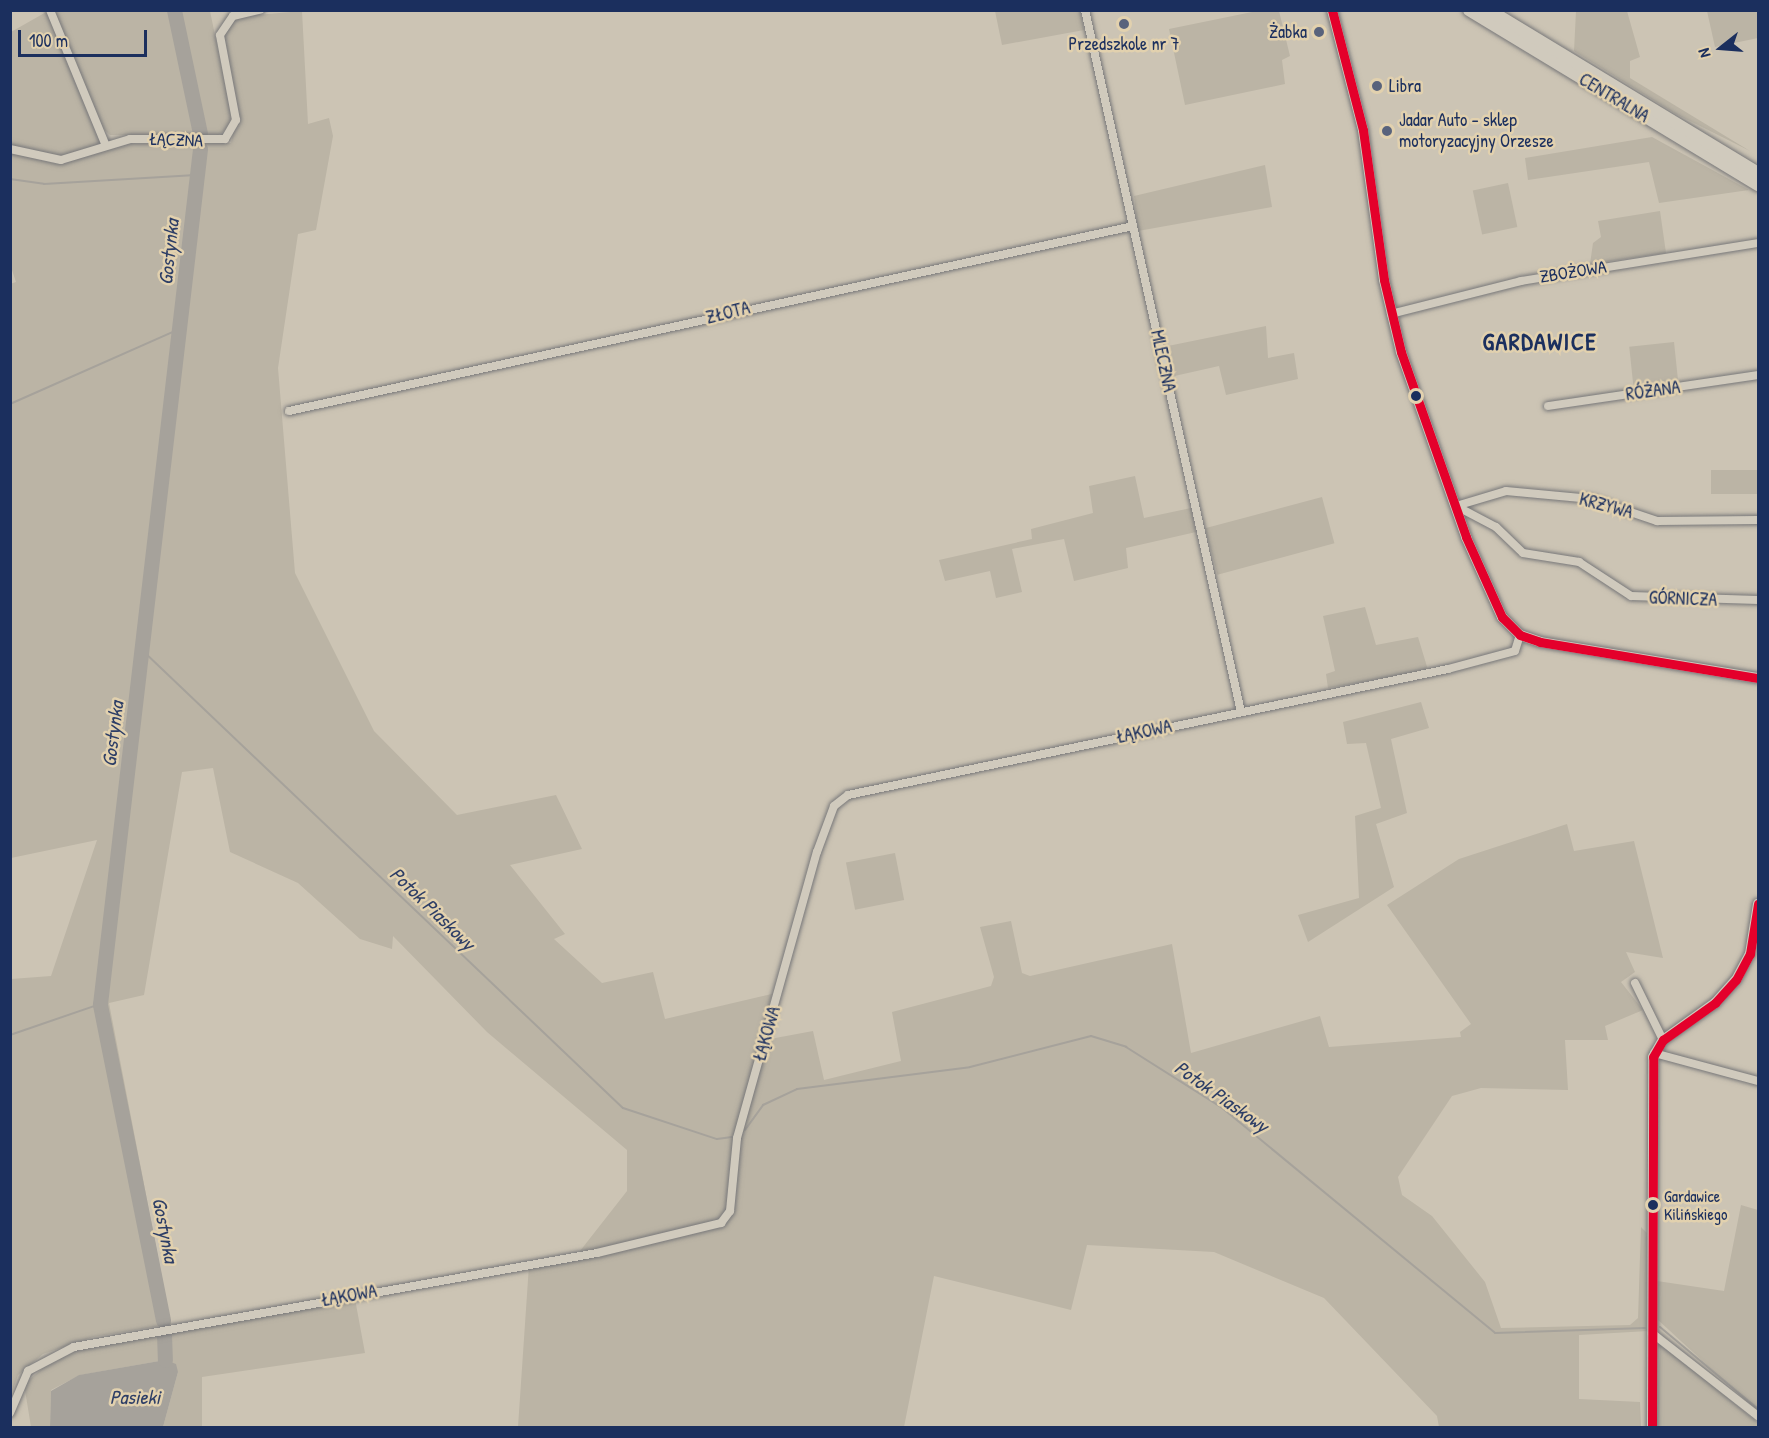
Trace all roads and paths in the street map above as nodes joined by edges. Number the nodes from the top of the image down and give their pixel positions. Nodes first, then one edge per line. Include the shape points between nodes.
1 (50, 10) edge
2 (260, 10) edge
3 (1085, 10) edge
4 (1332, 10) edge
5 (1469, 10) edge
6 (1489, 10) edge
7 (106, 146) junction
8 (10, 149) edge
9 (1758, 173) edge
10 (1758, 186) edge
11 (1133, 226) junction
12 (1758, 243) edge
13 (1391, 314) junction
14 (1758, 375) edge
15 (1548, 406) dead end
16 (289, 411) dead end
17 (1456, 506) junction
18 (1758, 520) edge
19 (1758, 600) edge
20 (1520, 635) junction
21 (1758, 678) edge
22 (1241, 712) junction
23 (1758, 904) edge
24 (1635, 983) dead end
25 (1663, 1040) junction
26 (1654, 1053) junction
27 (1758, 1081) edge
28 (1652, 1333) junction
29 (10, 1413) edge
30 (1758, 1416) edge
31 (1652, 1428) edge

1 - 7 street
2 - 7 street, ŁĄCZNA via 233,16 223,26 220,43 236,120 233,135 219,142 130,139
3 - 11 street, MLECZNA
4 - 13 street via 1362,130
5 - 10 main road, CENTRALNA
6 - 9 main road, CENTRALNA
7 - 8 street, ŁĄCZNA via 61,160
11 - 16 street, ZŁOTA
11 - 22 street, MLECZNA
12 - 13 street, ZBOŻOWA via 1521,281
13 - 17 street
14 - 15 street, RÓŻANA
17 - 18 street, KRZYWA via 1506,491 1592,499 1657,521
17 - 19 street, GÓRNICZA via 1496,527 1523,554 1579,562 1631,596
17 - 20 street via 1496,606
20 - 21 street
20 - 22 street, ŁĄKOWA via 1515,651 1488,659
22 - 29 street, ŁĄKOWA via 848,795 834,806 737,1138 730,1211 721,1222 641,1245 74,1347 28,1371
23 - 25 street via 1750,954 1736,980 1715,1003
24 - 25 street
25 - 26 street
26 - 27 street
26 - 28 street
28 - 30 street via 1664,1336
28 - 31 street

